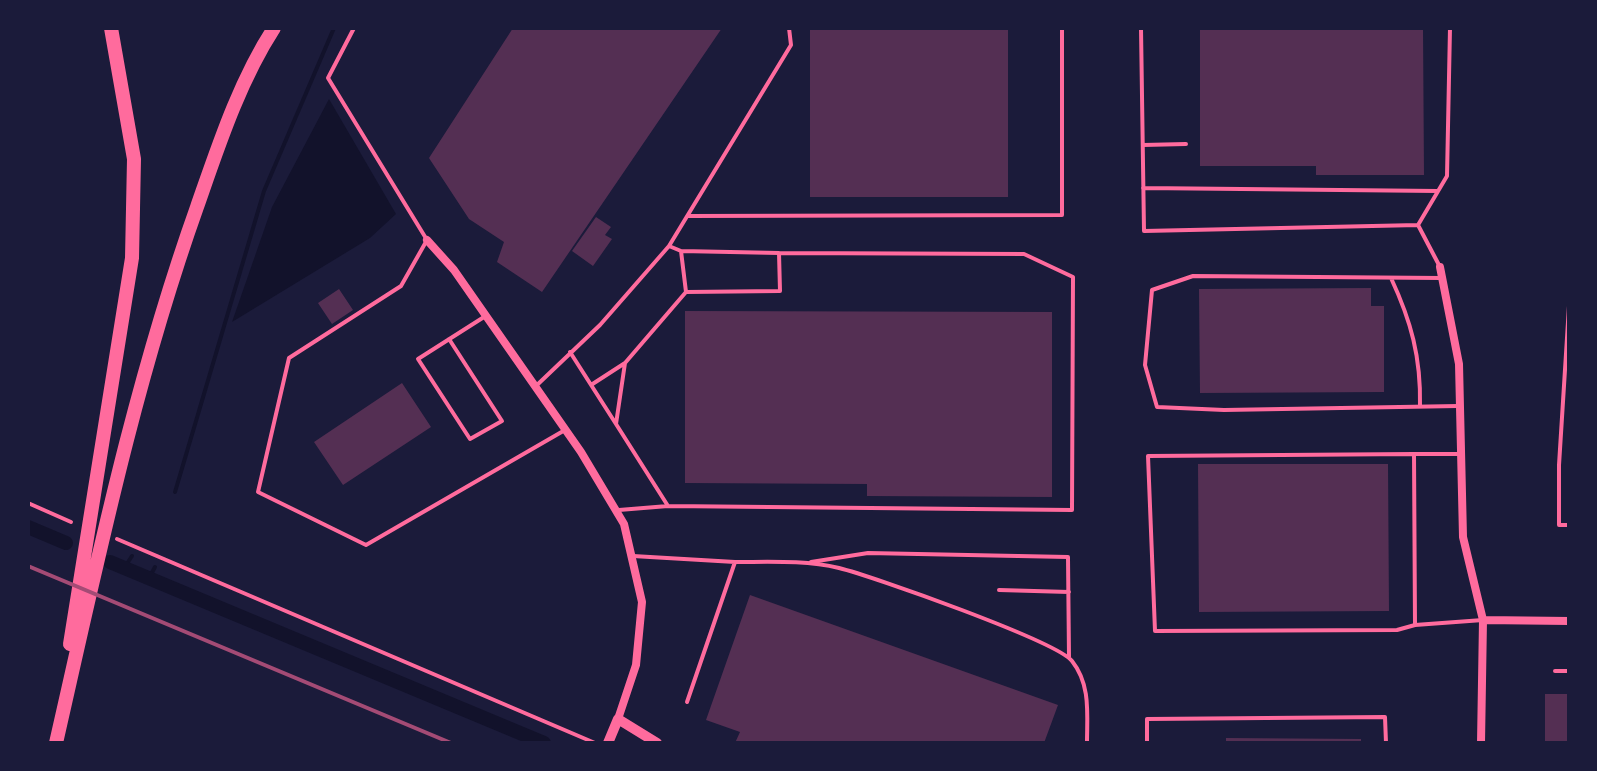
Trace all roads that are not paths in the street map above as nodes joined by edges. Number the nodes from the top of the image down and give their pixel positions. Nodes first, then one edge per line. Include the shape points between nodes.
1 (111, 28) edge
2 (274, 28) edge
3 (354, 28) edge
4 (789, 28) edge
5 (1062, 28) edge
6 (1141, 28) edge
7 (1450, 28) edge
8 (1186, 144) dead end
9 (1143, 145) junction
10 (1143, 188) junction
11 (1438, 191) junction
12 (689, 216) junction
13 (1418, 225) junction
14 (427, 240) junction
15 (669, 246) junction
16 (681, 251) junction
17 (779, 253) junction
18 (1440, 267) joint
19 (1391, 278) junction
20 (1442, 278) junction
21 (686, 292) junction
22 (1569, 306) edge
23 (486, 315) junction
24 (449, 339) junction
25 (570, 352) junction
26 (625, 363) junction
27 (591, 385) junction
28 (535, 387) junction
29 (1420, 406) junction
30 (1460, 406) junction
31 (616, 424) junction
32 (565, 430) junction
33 (1414, 454) junction
34 (1461, 454) junction
35 (28, 503) edge
36 (668, 506) junction
37 (618, 510) junction
38 (71, 522) dead end
39 (1569, 525) edge
40 (117, 539) dead end
41 (633, 556) junction
42 (735, 562) junction
43 (806, 562) junction
44 (999, 590) dead end
45 (1069, 592) junction
46 (1483, 620) junction
47 (1569, 621) edge
48 (1415, 625) junction
49 (1069, 657) junction
50 (1555, 671) dead end
51 (1569, 671) edge
52 (687, 702) dead end
53 (618, 719) junction
54 (56, 743) edge
55 (595, 743) edge
56 (608, 743) edge
57 (657, 743) edge
58 (1087, 743) edge
59 (1147, 743) edge
60 (1386, 743) edge
61 (1481, 743) edge

1 - 54 highway via 134,159 132,258
2 - 54 highway via 240,94 181,251 116,479
3 - 14 lane via 328,78
4 - 12 lane via 791,45
5 - 12 lane via 1062,215
6 - 9 lane
7 - 11 lane via 1447,176
8 - 9 lane
9 - 10 lane
10 - 11 lane
10 - 13 lane via 1144,231
11 - 13 lane
12 - 15 lane
13 - 18 lane
14 - 23 street
14 - 32 lane via 401,286 289,358 258,492 366,545
15 - 16 lane
15 - 25 lane
16 - 17 lane
16 - 21 lane
17 - 21 lane via 780,291
17 - 36 lane via 1024,254 1073,277 1072,510
18 - 20 street
19 - 20 lane
19 - 29 lane via 1411,322 1420,364
19 - 29 lane via 1193,276 1152,290 1145,365 1157,407
20 - 30 street via 1459,364
21 - 26 lane
22 - 39 lane via 1559,465 1559,525
23 - 24 lane
23 - 28 street
24 - 24 lane via 418,359 470,439 502,421
25 - 27 lane
25 - 28 lane
26 - 27 lane
26 - 31 lane
27 - 31 lane
28 - 32 street
29 - 30 lane
30 - 34 street
31 - 36 lane
32 - 37 street
33 - 34 lane
33 - 48 lane
33 - 48 lane via 1148,456 1155,631 1397,630
34 - 46 street via 1463,537
35 - 38 lane
36 - 37 lane
37 - 41 street
40 - 55 lane
41 - 42 lane
41 - 53 street via 641,618 636,665
42 - 43 lane
42 - 52 lane
43 - 45 lane via 868,553 1068,557
43 - 49 lane via 841,568 981,617
44 - 45 lane
45 - 49 lane
46 - 47 street
46 - 48 lane
46 - 61 street
49 - 58 lane via 1088,693
50 - 51 lane
53 - 56 street
53 - 57 street
59 - 60 lane via 1147,719 1385,717

